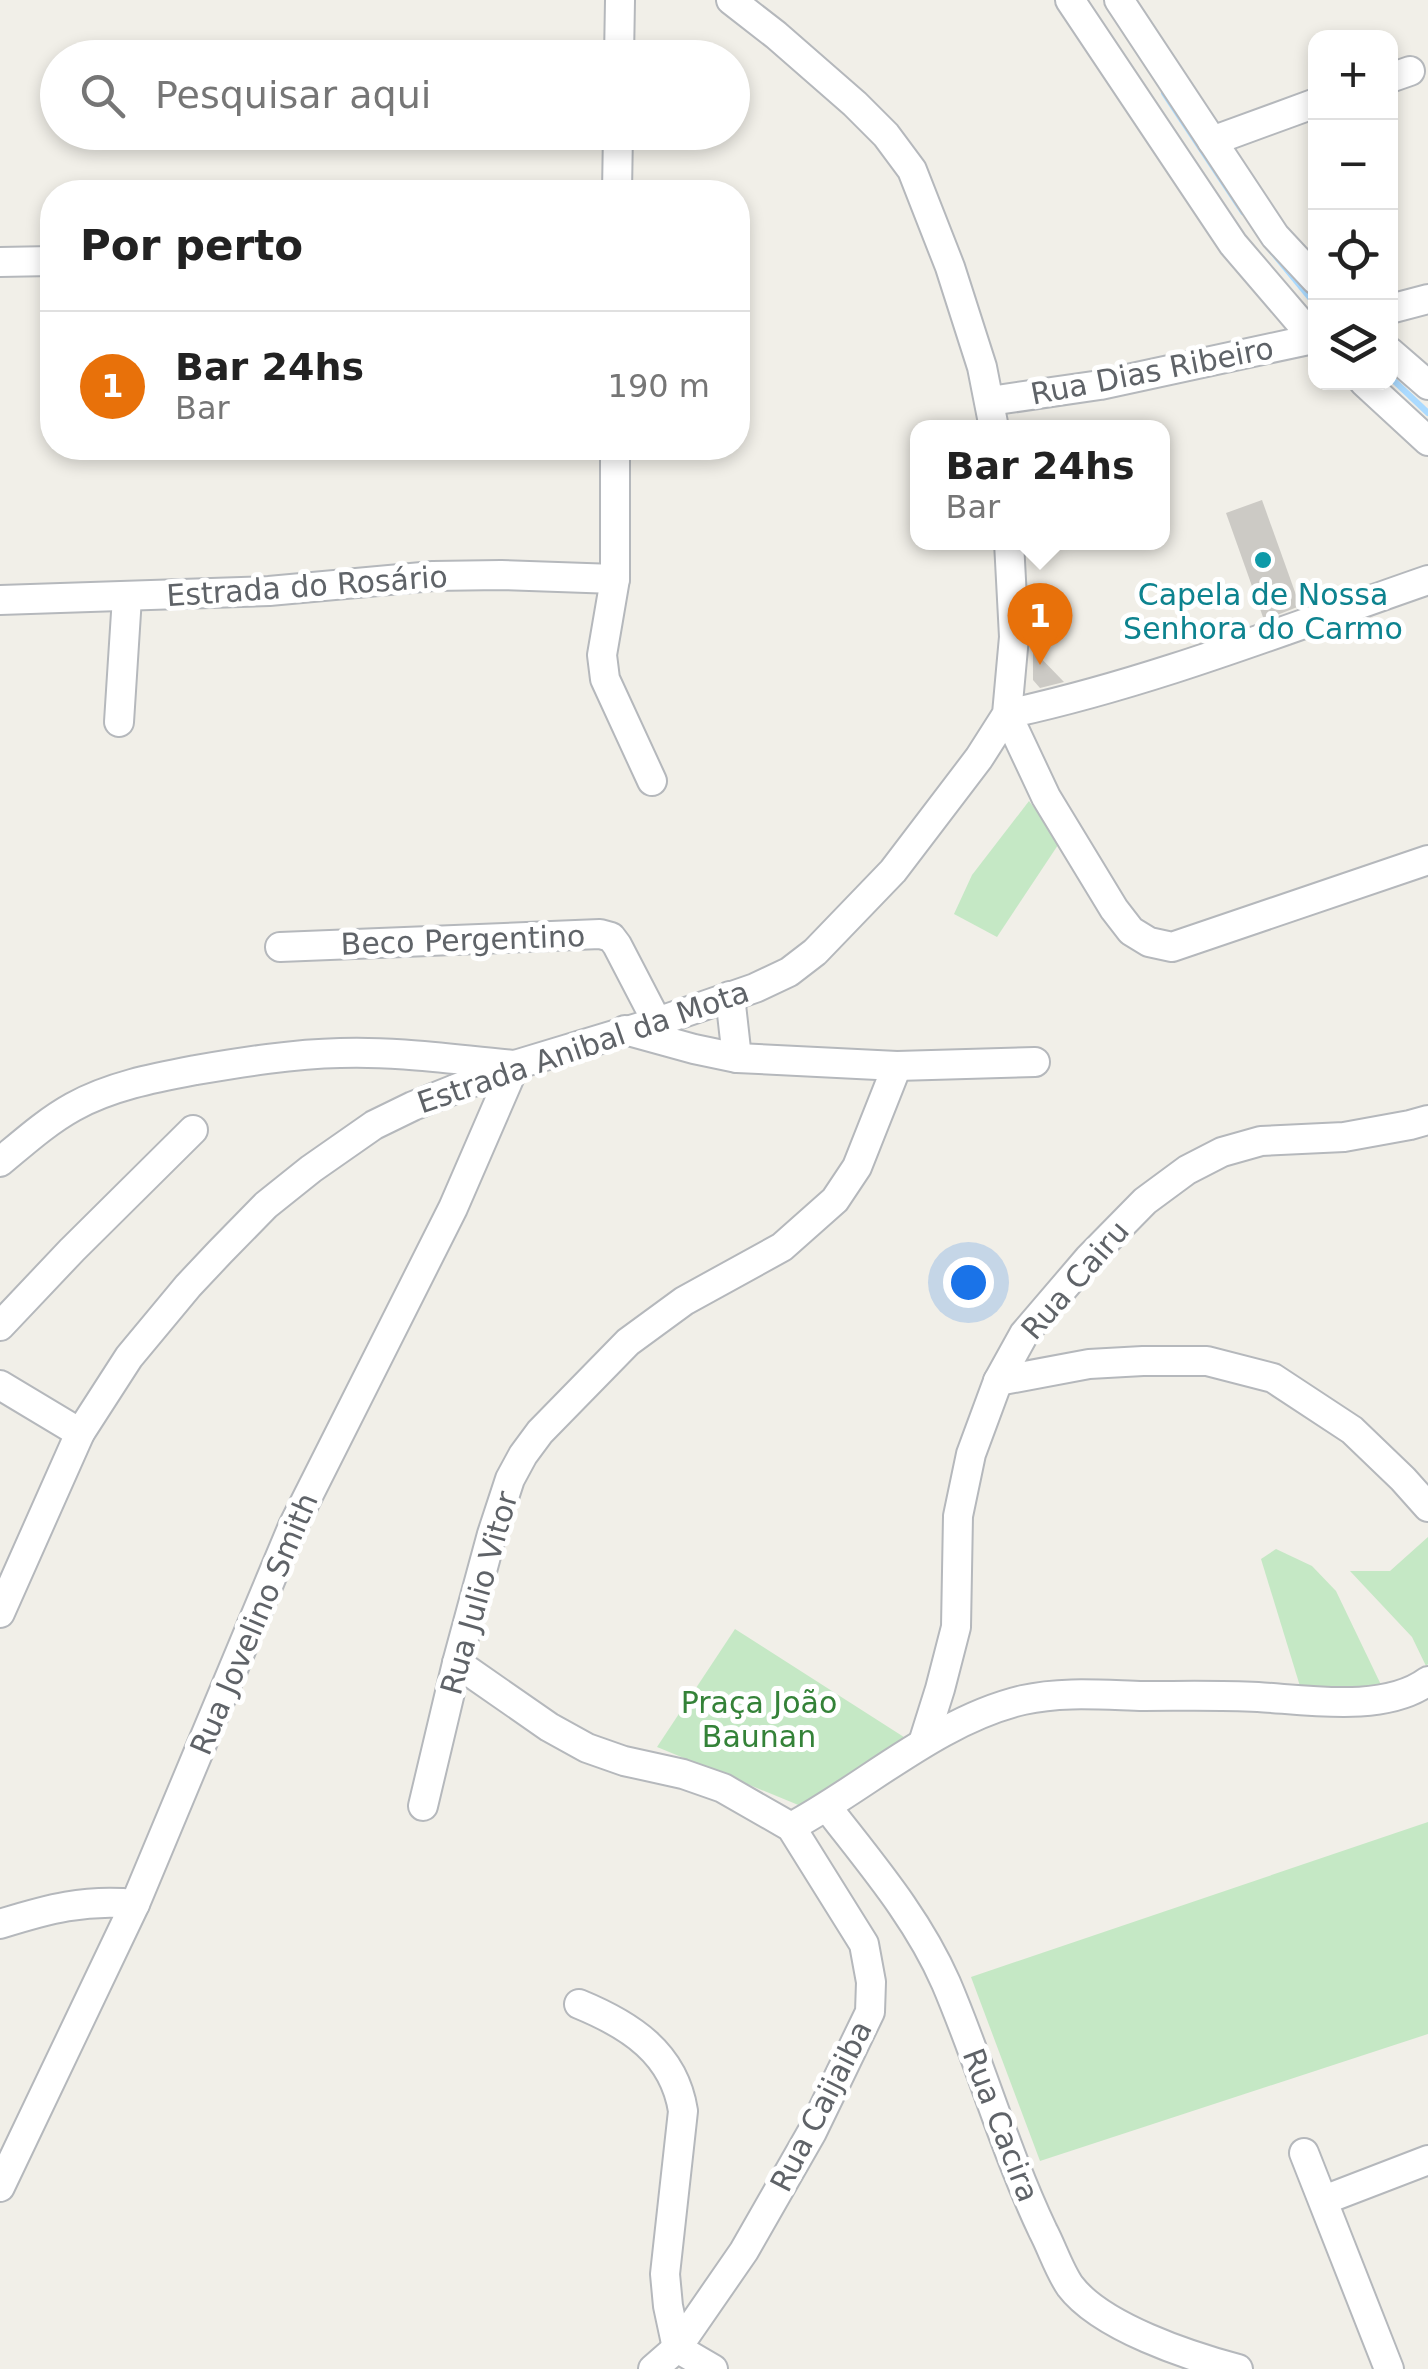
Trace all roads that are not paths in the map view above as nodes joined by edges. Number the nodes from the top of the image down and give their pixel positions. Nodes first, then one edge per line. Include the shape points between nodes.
1 (620, 0) edge
2 (731, 0) edge
3 (1070, 0) edge
4 (1120, 0) edge
5 (619, 40) edge
6 (1308, 106) edge
7 (1212, 141) junction
8 (617, 150) edge
9 (616, 180) edge
10 (40, 261) edge
11 (0, 262) edge
12 (1308, 271) edge
13 (1428, 299) edge
14 (1398, 308) edge
15 (1308, 333) edge
16 (1308, 341) edge
17 (1398, 359) edge
18 (1428, 386) edge
19 (1373, 390) edge
20 (992, 414) edge
21 (1428, 441) edge
22 (615, 460) edge
23 (1009, 550) edge
24 (614, 580) junction
25 (1428, 580) edge
26 (127, 597) junction
27 (0, 600) edge
28 (1007, 714) junction
29 (118, 722) dead end
30 (652, 781) dead end
31 (1428, 860) edge
32 (280, 947) dead end
33 (730, 996) junction
34 (657, 1022) junction
35 (625, 1030) junction
36 (738, 1058) junction
37 (1035, 1062) dead end
38 (515, 1064) junction
39 (896, 1066) junction
40 (1428, 1120) edge
41 (192, 1130) dead end
42 (0, 1162) edge
43 (0, 1326) edge
44 (998, 1381) junction
45 (0, 1385) edge
46 (80, 1434) junction
47 (1428, 1508) edge
48 (0, 1613) edge
49 (457, 1663) junction
50 (1428, 1681) edge
51 (923, 1743) junction
52 (423, 1806) dead end
53 (828, 1807) junction
54 (791, 1826) junction
55 (136, 1904) junction
56 (0, 1924) edge
57 (579, 2004) dead end
58 (1304, 2154) dead end
59 (1428, 2160) edge
60 (0, 2188) edge
61 (1324, 2200) junction
62 (678, 2348) junction
63 (653, 2369) edge
64 (713, 2369) edge
65 (1238, 2369) edge
66 (1390, 2369) edge

1 - 5 street
2 - 20 street via 855,104 912,170 950,267
3 - 15 street via 1233,244
4 - 7 street
6 - 7 street
7 - 12 street via 1275,236
8 - 9 street
10 - 11 street
13 - 14 street
16 - 20 street, Rua Dias Ribeiro
17 - 18 street
19 - 21 street
22 - 24 street
23 - 28 street, Estrada Anibal da Mota via 1014,637
24 - 26 street, Estrada do Rosário via 434,576
24 - 30 street via 602,655 605,679
25 - 28 street via 1152,676
26 - 27 street, Estrada do Rosário
26 - 29 street
28 - 31 street via 1046,797 1114,909 1149,942 1172,947
28 - 33 street, Estrada Anibal da Mota via 893,871 828,938 789,972
32 - 34 street, Beco Pergentino via 600,934 617,944
33 - 34 street, Estrada Anibal da Mota
33 - 36 street
34 - 35 street, Estrada Anibal da Mota
35 - 36 street
35 - 38 street, Estrada Anibal da Mota
36 - 39 street
37 - 39 street
38 - 42 street via 340,1053 158,1077 72,1107
38 - 46 street, Estrada Anibal da Mota via 374,1124 266,1205 163,1315
38 - 55 street, Rua Jovelino Smith via 453,1208 293,1526
39 - 49 street, Rua Julio Vitor via 858,1167 835,1200 782,1248 684,1301 628,1342 540,1432 510,1479
40 - 44 street, Rua Cairu via 1344,1137 1261,1141 1187,1170 1089,1258 1024,1334
41 - 43 street
44 - 47 street via 1143,1361 1207,1361 1273,1378 1352,1430
44 - 51 street, Rua Cairu via 971,1454 958,1516 956,1627
45 - 46 street
46 - 48 street, Estrada Anibal da Mota
49 - 52 street, Rua Julio Vitor
49 - 54 street via 587,1748 724,1788
50 - 51 street via 1395,1697 1323,1702 1254,1696 1027,1699
51 - 53 street
53 - 54 street
53 - 65 street, Rua Cacira via 910,1914 945,1981 1029,2200 1070,2285 1094,2309 1140,2335
54 - 62 street, Rua Caijaiba via 864,1944 870,2012 744,2252
55 - 56 street via 84,1903
55 - 60 street, Rua Jovelino Smith
57 - 62 street via 642,2038 680,2092 684,2111 665,2274
58 - 61 street
59 - 61 street
61 - 66 street
62 - 63 street, Rua Caijaiba
62 - 64 street

